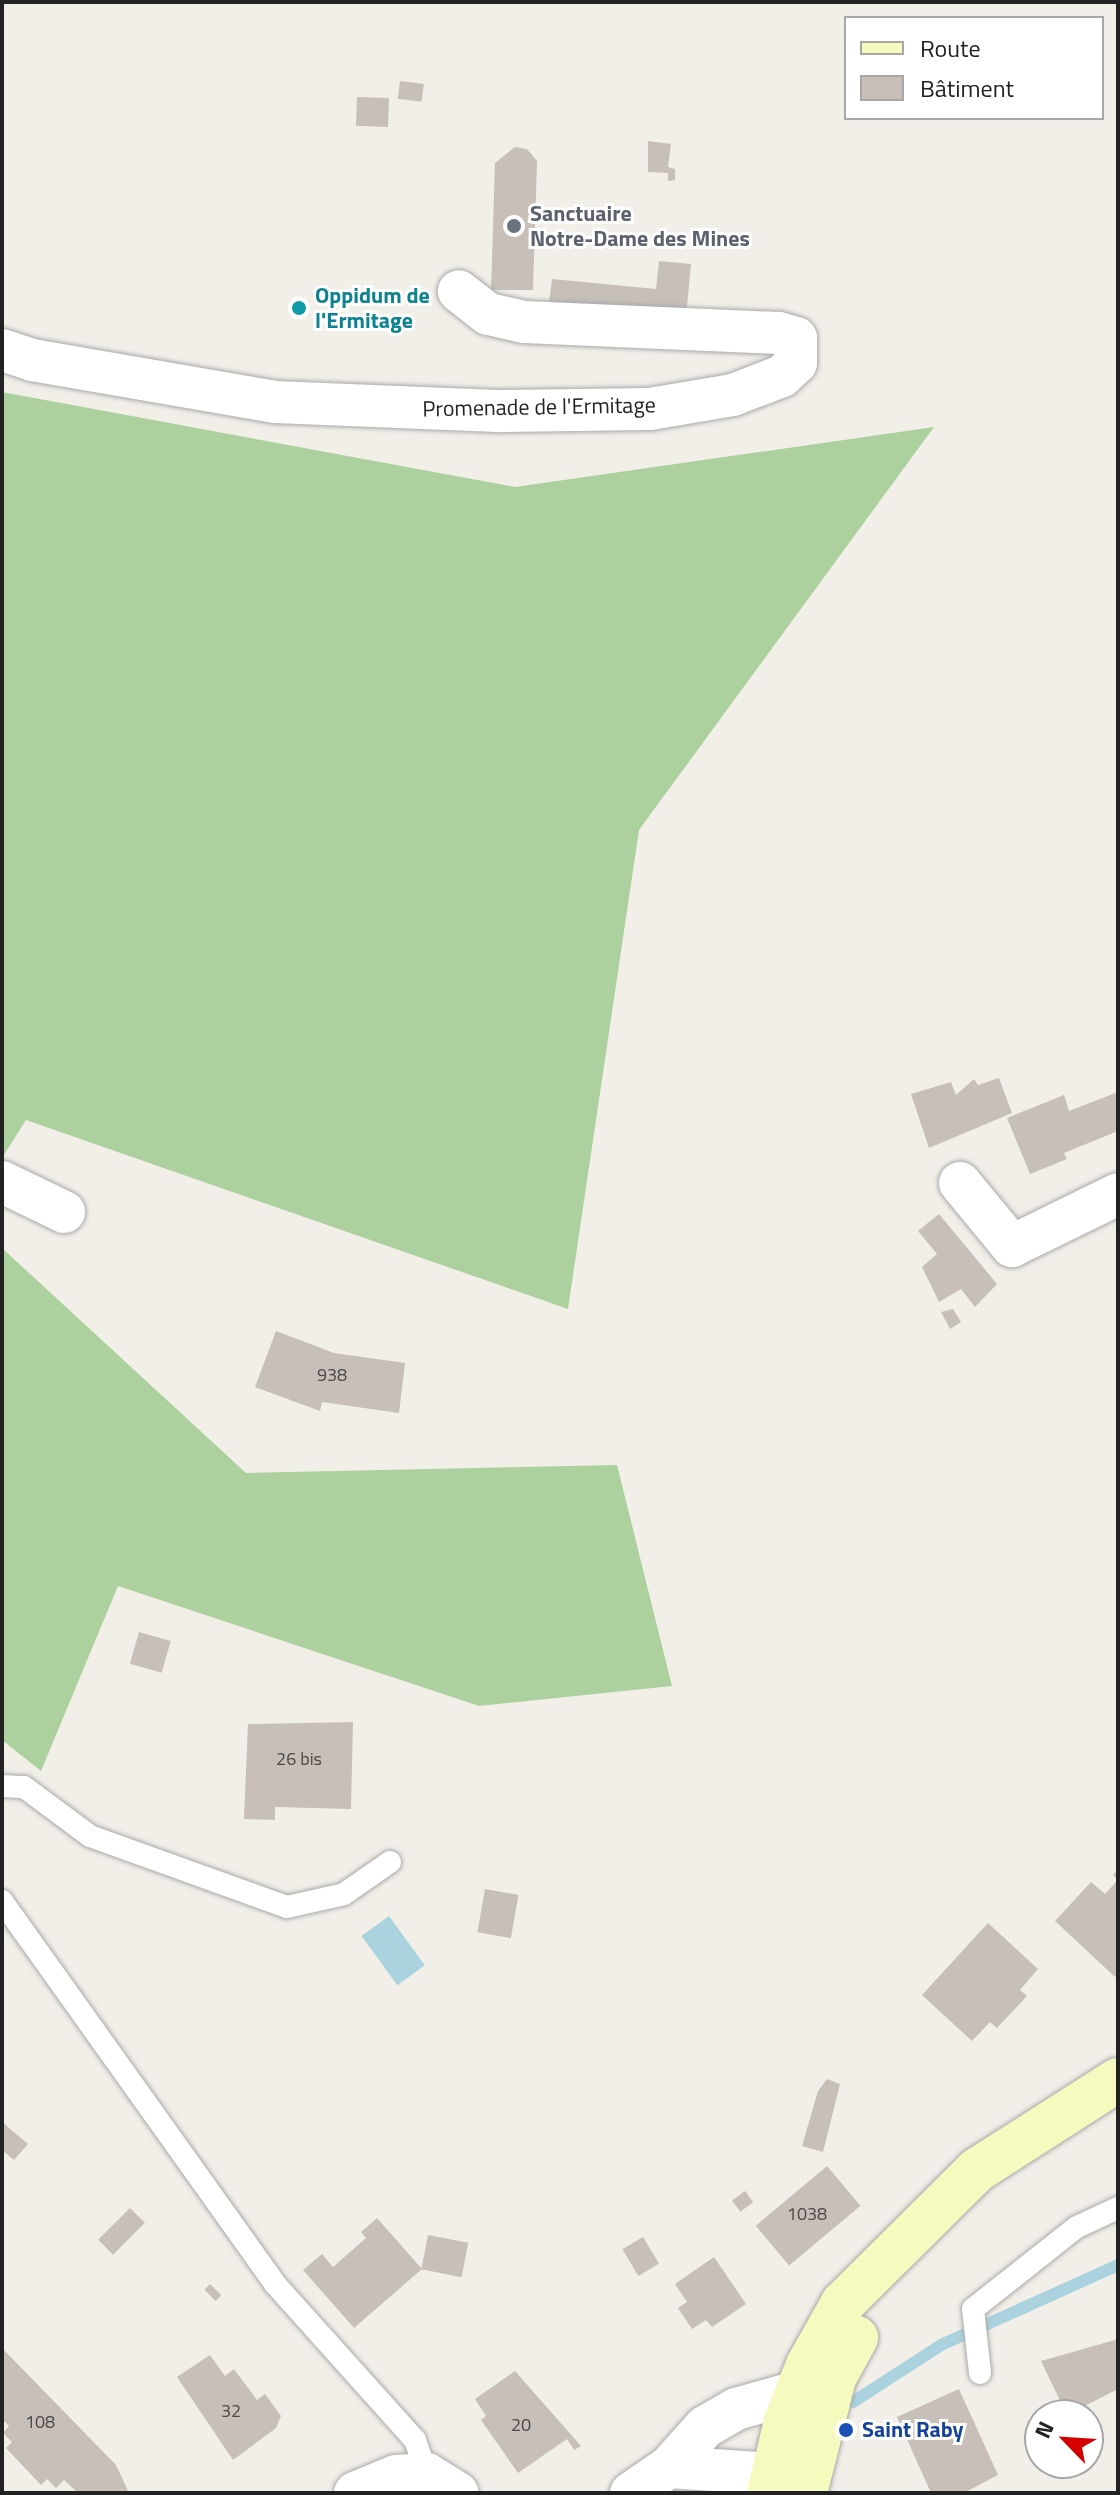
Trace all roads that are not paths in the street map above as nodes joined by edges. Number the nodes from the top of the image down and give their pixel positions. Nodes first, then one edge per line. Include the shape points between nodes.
1 (459, 291) dead end
2 (2, 350) edge
3 (2, 1182) edge
4 (960, 1183) dead end
5 (1118, 1194) edge
6 (64, 1212) dead end
7 (2, 1786) edge
8 (390, 1862) dead end
9 (2, 1901) edge
10 (1118, 2080) edge
11 (1019, 2144) junction
12 (1118, 2208) edge
13 (980, 2373) dead end
14 (797, 2392) junction
15 (669, 2467) junction
16 (442, 2484) edge
17 (782, 2487) edge
18 (355, 2493) edge
19 (631, 2493) edge

1 - 2 street, Promenade de l'Ermitage via 488,314 524,322 778,333 796,338 796,363 782,376 733,395 650,409 503,411 275,402 32,360
3 - 6 street
4 - 5 street via 1012,1246
7 - 8 lane via 24,1787 90,1836 287,1907 344,1894
9 - 16 lane via 275,2284 415,2440
10 - 11 main road
11 - 14 main road via 977,2170 935,2206 843,2303
11 - 17 main road via 920,2250 868,2316
12 - 13 lane via 1077,2227 973,2309
14 - 15 street via 736,2409 716,2421
14 - 17 main road
15 - 17 street
15 - 19 street
16 - 18 street via 396,2476

